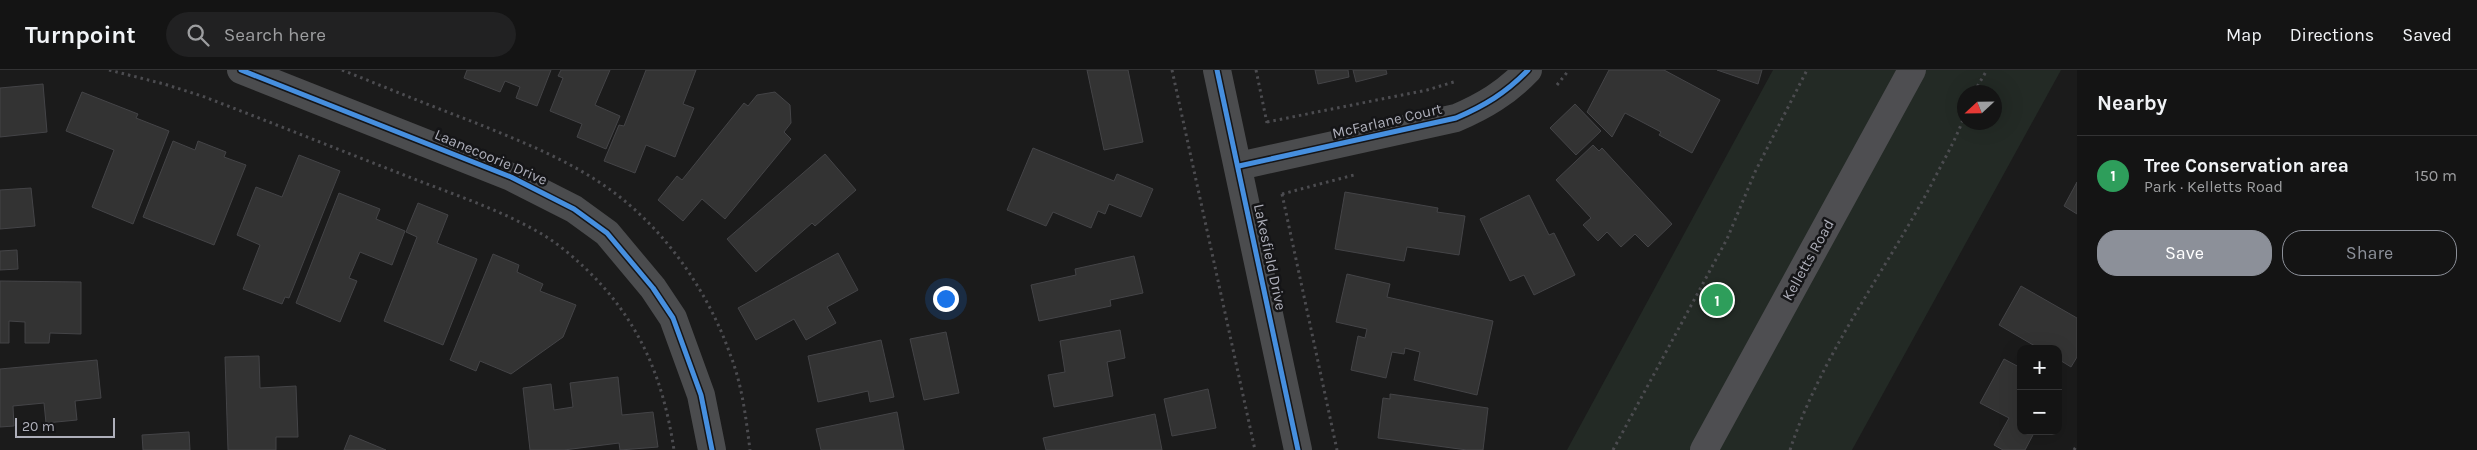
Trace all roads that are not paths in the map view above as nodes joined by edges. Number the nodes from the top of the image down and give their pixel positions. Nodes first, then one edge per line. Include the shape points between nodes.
1 (241, 70) edge
2 (1217, 70) edge
3 (1528, 70) edge
4 (1912, 70) edge
5 (1239, 166) junction
6 (712, 450) edge
7 (1298, 450) edge
8 (1704, 450) edge

1 - 6 street, Laanecoorie Drive via 511,177 574,209 607,233 653,288 673,318 701,395
2 - 5 street, Lakesfield Drive
3 - 5 street, McFarlane Court via 1506,92 1456,118
4 - 8 main road, Kelletts Road
5 - 7 street, Lakesfield Drive

